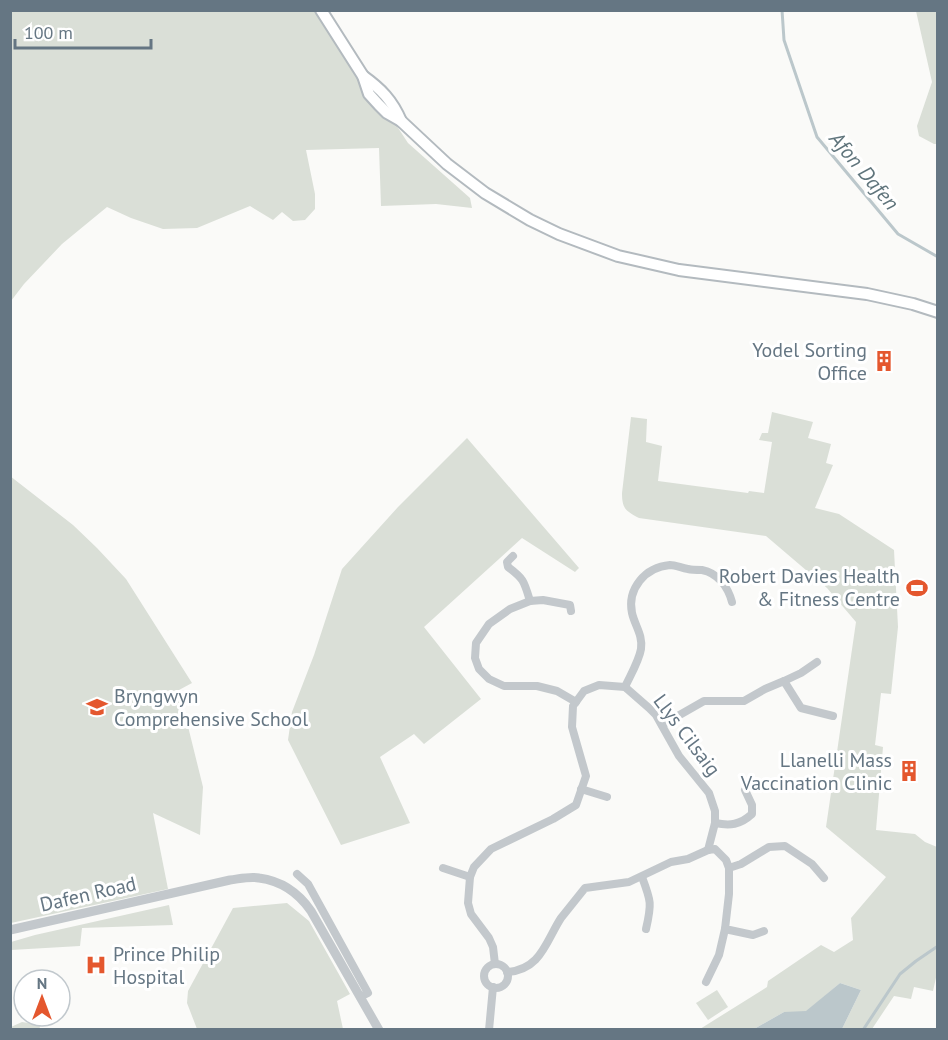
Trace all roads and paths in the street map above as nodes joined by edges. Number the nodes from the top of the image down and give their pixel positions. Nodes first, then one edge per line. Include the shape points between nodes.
1 (321, 10) edge
2 (938, 312) edge
3 (513, 556) dead end
4 (530, 601) junction
5 (732, 602) dead end
6 (571, 611) dead end
7 (817, 662) dead end
8 (784, 681) junction
9 (625, 687) junction
10 (576, 702) junction
11 (833, 716) dead end
12 (662, 725) junction
13 (581, 789) junction
14 (745, 790) dead end
15 (607, 797) dead end
16 (715, 823) junction
17 (708, 849) junction
18 (443, 868) dead end
19 (729, 868) junction
20 (297, 874) dead end
21 (470, 877) junction
22 (642, 877) junction
23 (824, 878) dead end
24 (646, 929) dead end
25 (725, 929) junction
26 (10, 930) edge
27 (764, 931) dead end
28 (495, 964) junction
29 (507, 972) junction
30 (706, 982) dead end
31 (493, 987) junction
32 (360, 997) junction
33 (379, 1029) edge
34 (489, 1029) edge

1 - 2 main road via 349,57 363,76 385,94 401,121 447,164 492,198 530,220 618,256 679,270 867,294
3 - 4 street via 508,567 524,582
4 - 6 street via 570,605
4 - 10 street via 489,624 476,643 479,669 504,686 537,686
5 - 9 street via 724,584 713,574 673,565 651,571 633,592 631,604 641,649
7 - 8 street
8 - 11 street via 801,708
8 - 12 street via 744,701 704,701
9 - 10 street, Llys Cilsaig via 599,685 584,691
9 - 12 street, Llys Cilsaig via 650,708
10 - 13 street via 572,727 586,776
12 - 16 street, Llys Cilsaig via 679,756 709,793
13 - 15 street
13 - 21 street via 576,805 490,849
14 - 16 street via 752,814 734,825
16 - 17 street, Llys Cilsaig
17 - 19 street via 715,849
17 - 22 street
18 - 21 street
19 - 23 street via 769,847 785,846 812,864
19 - 25 street
20 - 32 street via 308,884 368,993
21 - 28 street via 471,914 493,946
22 - 24 street via 651,904
22 - 29 street via 585,888 561,918 538,958 529,966
25 - 27 street via 753,935
25 - 30 street via 719,955
26 - 32 street, Dafen Road via 258,877 302,897
28 - 29 street
28 - 31 street via 485,973 485,980
29 - 31 street via 506,982
31 - 34 street
32 - 33 street

